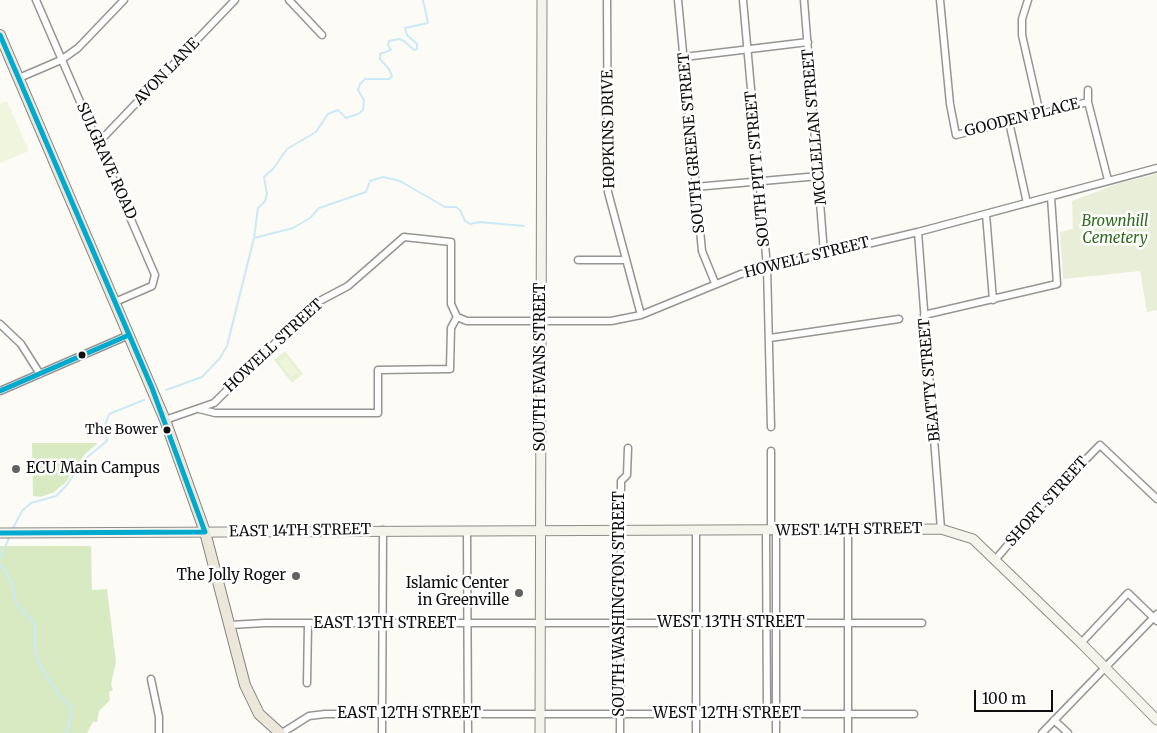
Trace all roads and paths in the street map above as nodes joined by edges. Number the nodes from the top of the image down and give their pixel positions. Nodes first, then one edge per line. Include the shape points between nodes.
1 (36, 0) edge
2 (124, 0) edge
3 (235, 0) edge
4 (289, 0) edge
5 (542, 0) edge
6 (608, 0) edge
7 (678, 0) edge
8 (742, 0) edge
9 (804, 0) edge
10 (940, 0) edge
11 (1028, 0) edge
12 (0, 35) edge
13 (322, 35) dead end
14 (808, 42) junction
15 (747, 50) junction
16 (684, 57) junction
17 (61, 60) junction
18 (19, 78) junction
19 (1088, 90) dead end
20 (1088, 102) junction
21 (1040, 114) junction
22 (1009, 122) junction
23 (98, 143) junction
24 (1157, 168) edge
25 (819, 176) junction
26 (1108, 180) junction
27 (759, 181) junction
28 (695, 187) junction
29 (1051, 197) junction
30 (1028, 203) junction
31 (986, 214) junction
32 (918, 232) junction
33 (824, 253) junction
34 (578, 260) dead end
35 (626, 260) junction
36 (767, 267) junction
37 (715, 283) junction
38 (993, 300) junction
39 (115, 302) junction
40 (641, 315) junction
41 (924, 315) junction
42 (457, 316) junction
43 (899, 319) dead end
44 (542, 322) junction
45 (0, 324) edge
46 (129, 335) junction
47 (770, 338) junction
48 (40, 374) junction
49 (0, 391) edge
50 (214, 403) junction
51 (199, 408) junction
52 (220, 413) junction
53 (165, 420) junction
54 (770, 427) dead end
55 (628, 448) dead end
56 (771, 451) dead end
57 (1157, 499) edge
58 (941, 529) junction
59 (383, 530) junction
60 (771, 531) junction
61 (848, 531) junction
62 (206, 532) junction
63 (541, 532) junction
64 (620, 532) junction
65 (696, 532) junction
66 (0, 533) edge
67 (467, 533) junction
68 (995, 560) junction
69 (1156, 617) edge
70 (620, 622) junction
71 (540, 623) junction
72 (696, 623) junction
73 (766, 623) junction
74 (776, 623) junction
75 (848, 623) junction
76 (922, 623) dead end
77 (308, 624) junction
78 (382, 624) junction
79 (468, 624) junction
80 (230, 625) junction
81 (1081, 643) junction
82 (1105, 666) junction
83 (151, 679) dead end
84 (307, 683) dead end
85 (382, 714) junction
86 (696, 714) junction
87 (767, 714) junction
88 (776, 714) junction
89 (848, 714) junction
90 (914, 714) dead end
91 (468, 715) junction
92 (540, 715) junction
93 (620, 715) junction
94 (1054, 720) junction
95 (1157, 720) edge
96 (159, 733) edge
97 (281, 733) edge
98 (382, 733) edge
99 (468, 733) edge
100 (540, 733) edge
101 (620, 733) edge
102 (696, 733) edge
103 (776, 733) edge
104 (848, 733) edge
105 (1042, 733) edge
106 (1068, 733) edge

1 - 17 street, SULGRAVE ROAD
2 - 17 street via 78,48
3 - 23 street, AVON LANE
4 - 13 street
5 - 44 street, SOUTH EVANS STREET
6 - 35 street, HOPKINS DRIVE via 608,192
7 - 16 street, SOUTH GREENE STREET
8 - 15 street, SOUTH PITT STREET
9 - 14 street, MCCLELLAN STREET
10 - 22 street, GOODEN PLACE via 956,135
11 - 21 street via 1022,19 1022,35
12 - 18 main road
14 - 15 street
14 - 25 street, MCCLELLAN STREET
15 - 16 street
15 - 27 street, SOUTH PITT STREET
16 - 28 street, SOUTH GREENE STREET
17 - 18 street
17 - 23 street, SULGRAVE ROAD
18 - 39 main road
19 - 20 street
20 - 21 street, GOODEN PLACE
20 - 26 street
21 - 22 street, GOODEN PLACE
22 - 30 street
23 - 39 street, SULGRAVE ROAD via 155,275 152,286
24 - 26 street, HOWELL STREET
25 - 27 street
25 - 33 street, MCCLELLAN STREET
26 - 29 street, HOWELL STREET
27 - 28 street
27 - 36 street, SOUTH PITT STREET
28 - 37 street, SOUTH GREENE STREET via 702,250
29 - 30 street, HOWELL STREET
29 - 38 street via 1057,284
30 - 31 street, HOWELL STREET
31 - 32 street, HOWELL STREET
31 - 38 street
32 - 33 street, HOWELL STREET
32 - 41 street, BEATTY STREET
33 - 36 street, HOWELL STREET
34 - 35 street
35 - 40 street, HOPKINS DRIVE
36 - 37 street, HOWELL STREET
36 - 47 street, SOUTH PITT STREET
37 - 40 street, HOWELL STREET
38 - 41 street
39 - 46 main road
40 - 44 street, HOWELL STREET via 611,321
41 - 58 street, BEATTY STREET
42 - 44 street, HOWELL STREET via 467,321
42 - 50 street, HOWELL STREET via 451,304 450,242 404,237 348,286 316,303
42 - 52 street, HOWELL STREET via 451,328 450,369 378,370 378,413
43 - 47 street
44 - 63 street, SOUTH EVANS STREET
45 - 48 street via 21,344
46 - 48 street
46 - 53 main road
47 - 54 street, SOUTH PITT STREET
48 - 49 street
50 - 51 street, HOWELL STREET
50 - 52 street, HOWELL STREET
51 - 52 street, HOWELL STREET
51 - 53 street, HOWELL STREET
53 - 62 main road
55 - 64 street, SOUTH WASHINGTON STREET via 627,475 621,481
56 - 60 street
57 - 68 street, SHORT STREET via 1100,445 1048,498
58 - 61 street, WEST 14TH STREET
58 - 68 street, WEST 14TH STREET via 973,539
59 - 62 street, EAST 14TH STREET
59 - 67 street, EAST 14TH STREET
59 - 78 street
60 - 61 street, WEST 14TH STREET
60 - 65 street, WEST 14TH STREET
60 - 73 street
60 - 74 street
61 - 75 street
62 - 66 street, EAST 14TH STREET
62 - 80 main road
63 - 64 street, WEST 14TH STREET
63 - 67 street, EAST 14TH STREET
63 - 71 street, SOUTH EVANS STREET
64 - 65 street, WEST 14TH STREET
64 - 70 street, SOUTH WASHINGTON STREET
65 - 72 street
67 - 79 street
68 - 81 street, WEST 14TH STREET
69 - 81 street via 1128,593
69 - 82 street
70 - 71 street, WEST 13TH STREET
70 - 72 street, WEST 13TH STREET
70 - 93 street, SOUTH WASHINGTON STREET
71 - 79 street, EAST 13TH STREET
71 - 92 street, SOUTH EVANS STREET
72 - 73 street, WEST 13TH STREET
72 - 86 street
73 - 74 street, WEST 13TH STREET
73 - 87 street
74 - 75 street, WEST 13TH STREET
74 - 88 street
75 - 76 street, WEST 13TH STREET
75 - 89 street
77 - 78 street, EAST 13TH STREET
77 - 80 street, EAST 13TH STREET
77 - 84 street
78 - 79 street, EAST 13TH STREET
78 - 85 street
79 - 91 street
80 - 97 main road via 244,685 259,714
81 - 82 street, WEST 14TH STREET
82 - 94 street
82 - 95 street, WEST 14TH STREET
83 - 96 street
85 - 91 street, EAST 12TH STREET
85 - 97 street, EAST 12TH STREET via 309,716
85 - 98 street
86 - 87 street, WEST 12TH STREET
86 - 93 street, WEST 12TH STREET
86 - 102 street
87 - 88 street, WEST 12TH STREET
88 - 89 street, WEST 12TH STREET
88 - 103 street
89 - 90 street, WEST 12TH STREET
89 - 104 street
91 - 92 street, EAST 12TH STREET
91 - 99 street
92 - 93 street, WEST 12TH STREET
92 - 100 street, SOUTH EVANS STREET
93 - 101 street, SOUTH WASHINGTON STREET
94 - 105 street
94 - 106 street

